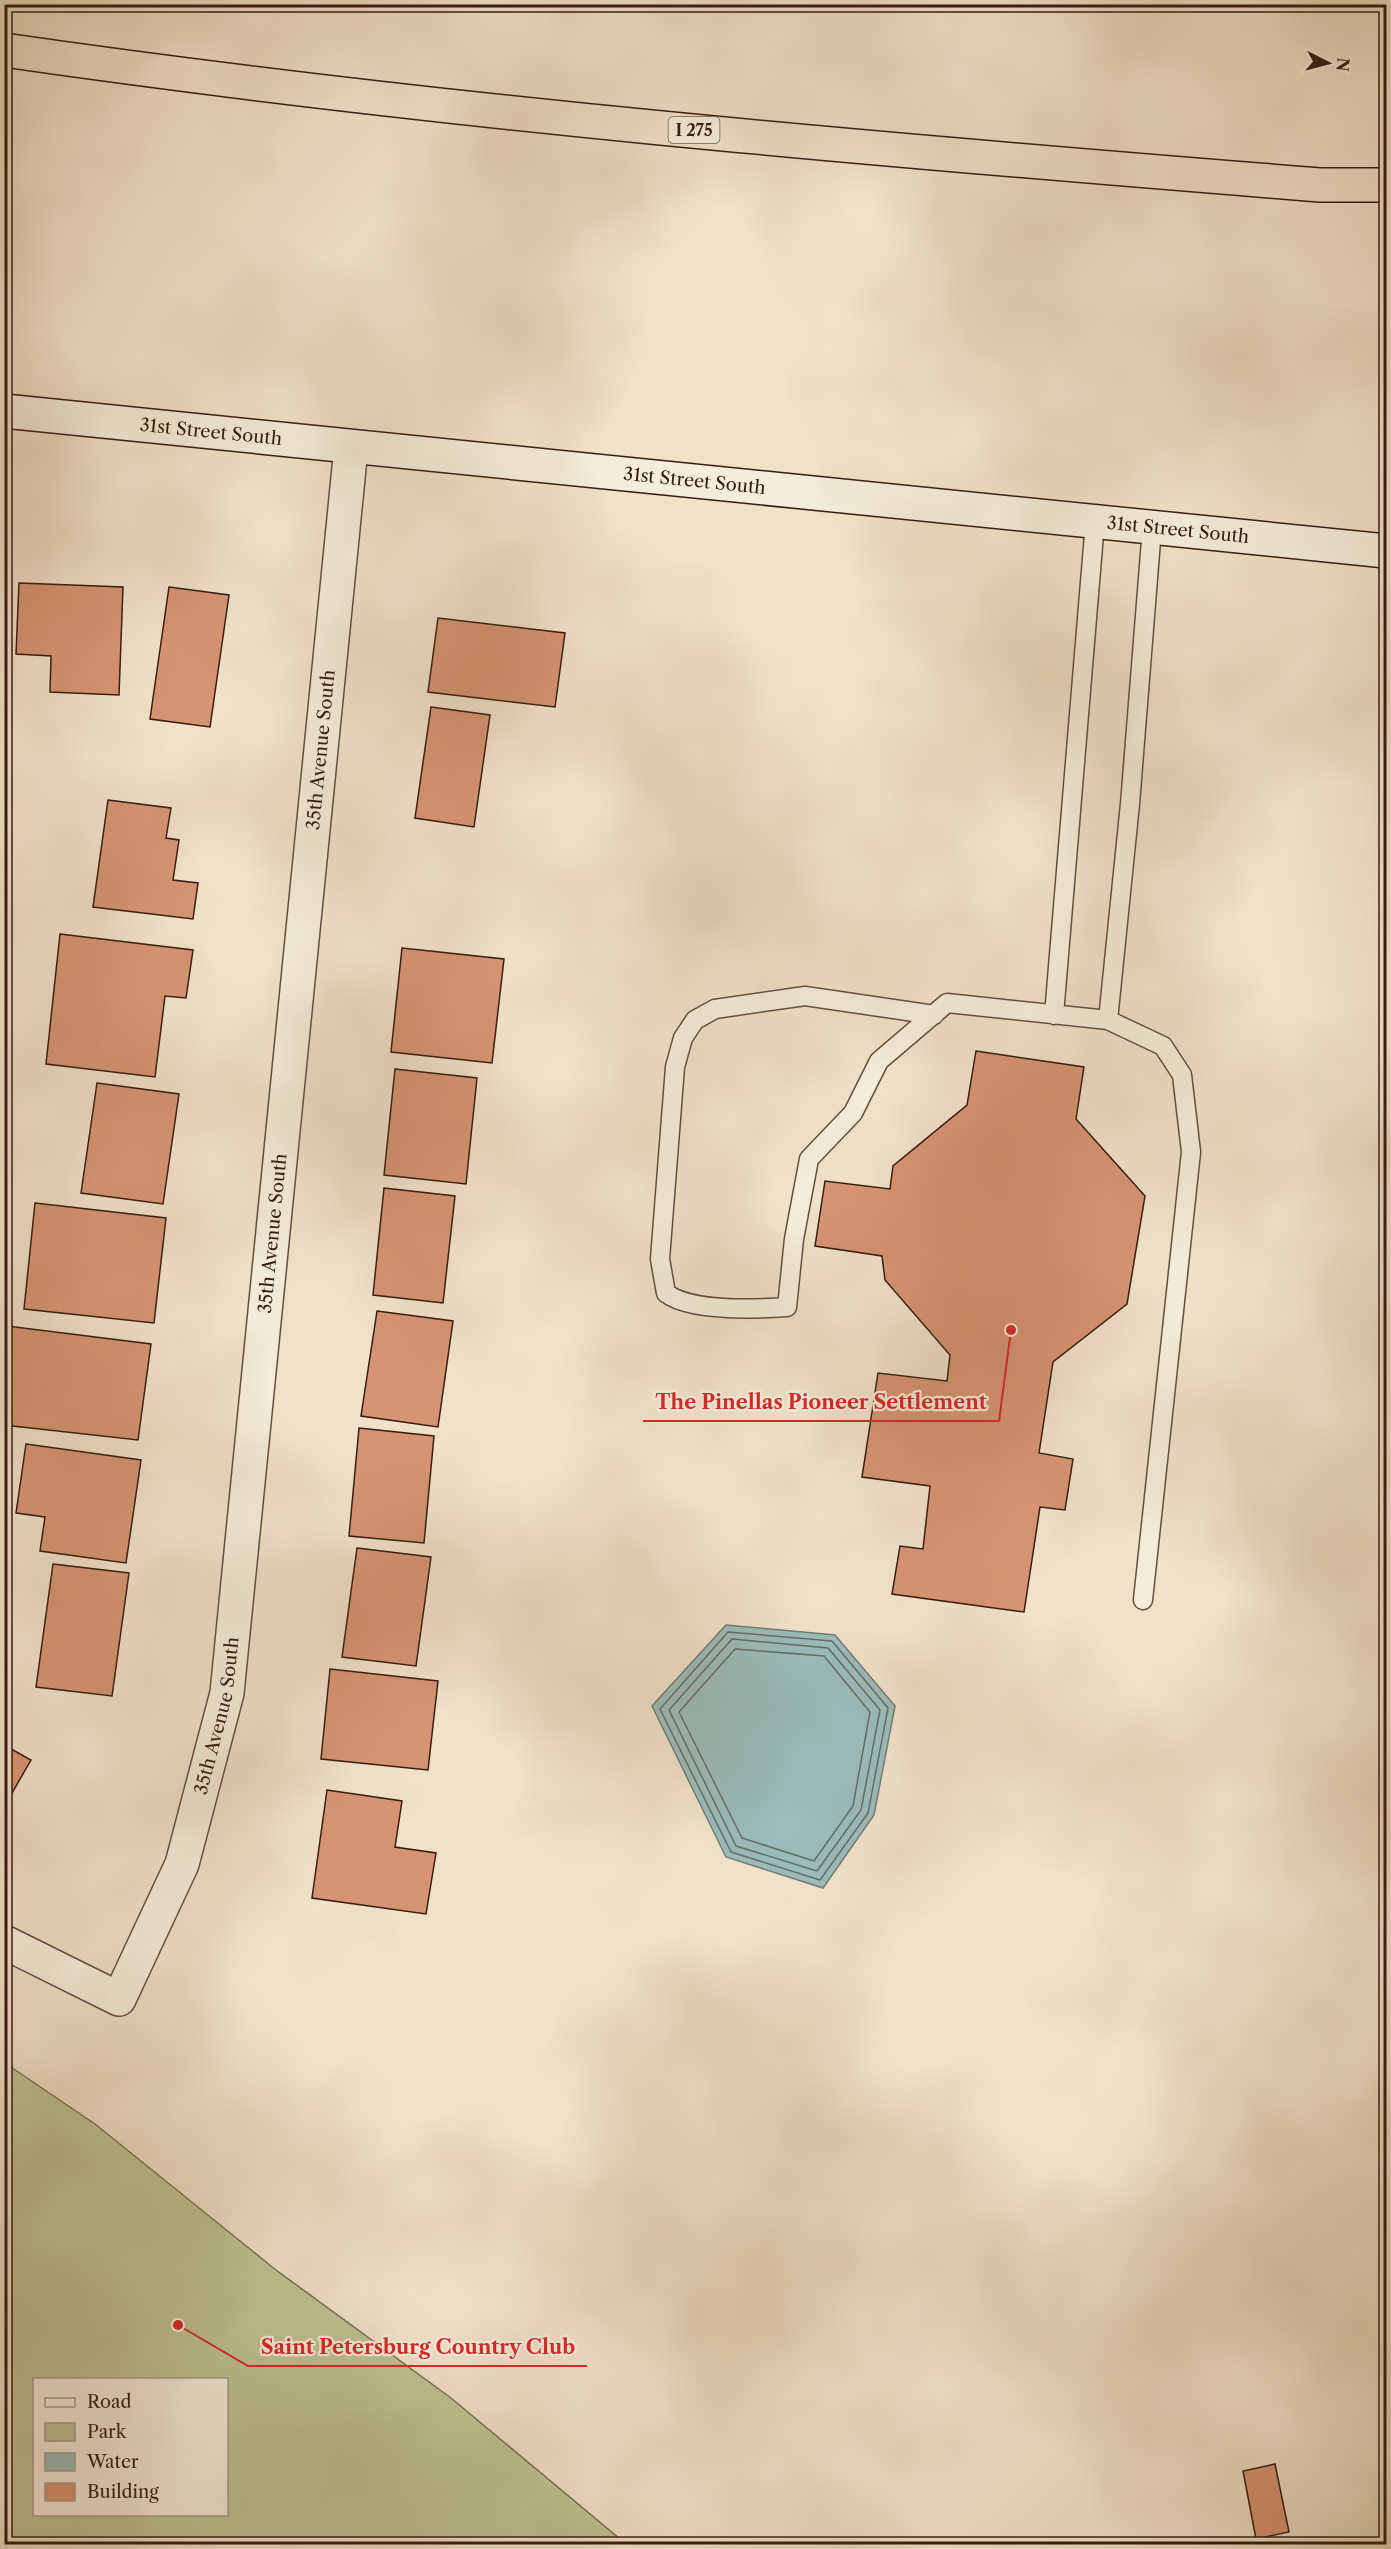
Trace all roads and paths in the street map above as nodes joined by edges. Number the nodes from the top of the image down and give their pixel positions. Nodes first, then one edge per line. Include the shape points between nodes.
1 (4, 50) edge
2 (1386, 185) edge
3 (4, 411) edge
4 (351, 448) junction
5 (1095, 522) junction
6 (1152, 528) junction
7 (1386, 551) edge
8 (934, 1014) junction
9 (1054, 1015) junction
10 (1108, 1020) junction
11 (1143, 1600) dead end
12 (4, 1942) edge

1 - 2 highway, I 275 via 190,77 887,150 1320,185
3 - 4 street, 31st Street South
4 - 5 street, 31st Street South
4 - 12 street, 35th Avenue South via 227,1693 182,1864 119,1999
5 - 6 street, 31st Street South
5 - 9 lane
6 - 7 street, 31st Street South
6 - 10 lane
8 - 8 lane via 879,1061 853,1113 809,1160 794,1239 787,1307 746,1310 676,1300 666,1293 660,1258 675,1067 683,1038 695,1020 715,1009 805,996
8 - 9 lane via 947,1003
9 - 10 lane
10 - 11 lane via 1163,1046 1182,1075 1191,1152

